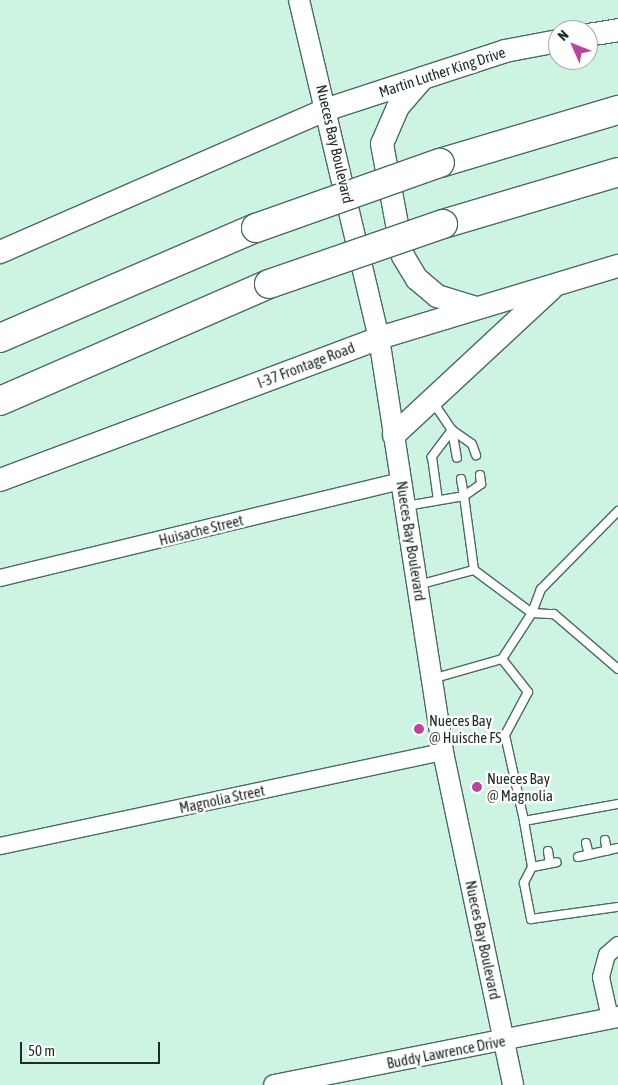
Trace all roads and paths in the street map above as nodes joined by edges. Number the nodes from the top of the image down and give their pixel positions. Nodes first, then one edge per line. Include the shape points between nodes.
1 (300, 0) edge
2 (618, 30) edge
3 (598, 33) edge
4 (548, 43) edge
5 (424, 77) junction
6 (328, 109) junction
7 (618, 110) edge
8 (618, 172) edge
9 (0, 252) edge
10 (618, 266) edge
11 (556, 284) junction
12 (478, 308) junction
13 (0, 338) edge
14 (379, 338) junction
15 (432, 400) junction
16 (0, 401) edge
17 (452, 430) junction
18 (394, 435) junction
19 (476, 455) dead end
20 (457, 458) dead end
21 (480, 475) dead end
22 (461, 478) dead end
23 (0, 480) edge
24 (402, 482) junction
25 (464, 496) junction
26 (438, 500) junction
27 (406, 506) junction
28 (618, 511) edge
29 (474, 570) junction
30 (0, 578) edge
31 (418, 585) junction
32 (532, 613) junction
33 (502, 659) junction
34 (618, 669) edge
35 (432, 679) junction
36 (444, 752) junction
37 (618, 804) edge
38 (599, 808) junction
39 (580, 811) junction
40 (560, 815) junction
41 (601, 817) dead end
42 (542, 818) junction
43 (524, 820) junction
44 (582, 821) dead end
45 (562, 824) dead end
46 (544, 828) dead end
47 (605, 840) dead end
48 (586, 843) dead end
49 (0, 846) edge
50 (618, 848) edge
51 (548, 851) dead end
52 (607, 851) junction
53 (589, 855) junction
54 (578, 857) dead end
55 (532, 867) junction
56 (618, 907) edge
57 (618, 945) edge
58 (614, 1018) edge
59 (504, 1040) junction
60 (274, 1085) edge
61 (513, 1085) edge

1 - 6 street, Nueces Bay Boulevard
2 - 3 main road
4 - 5 main road, Martin Luther King Drive via 505,50
5 - 6 main road, Martin Luther King Drive
5 - 12 main road via 398,107 382,144 404,256 417,279 437,296
6 - 9 main road
6 - 14 street, Nueces Bay Boulevard
7 - 13 highway, bridge via 440,163 256,228
8 - 16 highway, bridge via 443,224 269,284
10 - 11 main road, I-37 Frontage Road
11 - 12 main road, I-37 Frontage Road
11 - 15 main road
12 - 14 main road, I-37 Frontage Road
14 - 18 street, Nueces Bay Boulevard
14 - 23 main road, I-37 Frontage Road
15 - 17 lane
15 - 18 main road
17 - 19 lane via 472,444
17 - 20 lane
17 - 26 lane via 432,457
18 - 24 street, Nueces Bay Boulevard
21 - 25 lane via 481,484
22 - 25 lane
24 - 27 street, Nueces Bay Boulevard
24 - 30 street, Huisache Street
25 - 26 lane
25 - 29 lane
26 - 27 lane
27 - 31 street, Nueces Bay Boulevard
28 - 32 lane via 542,589
29 - 31 lane
29 - 32 lane
31 - 35 street, Nueces Bay Boulevard
32 - 33 lane
32 - 34 lane via 554,614
33 - 35 lane
33 - 43 lane via 528,692 504,735
35 - 36 street, Nueces Bay Boulevard
36 - 49 street, Magnolia Street
36 - 59 street, Nueces Bay Boulevard
37 - 38 lane
38 - 39 lane
38 - 41 lane
39 - 40 lane
39 - 44 lane
40 - 42 lane
40 - 45 lane
42 - 43 lane
42 - 46 lane
43 - 55 lane
47 - 52 lane
48 - 53 lane
50 - 52 lane
51 - 55 lane via 554,862
52 - 53 lane
53 - 54 lane
55 - 56 lane via 524,883 531,919
57 - 58 street via 607,955 601,977
58 - 59 street, Buddy Lawrence Drive
59 - 60 street, Buddy Lawrence Drive
59 - 61 street, Nueces Bay Boulevard

